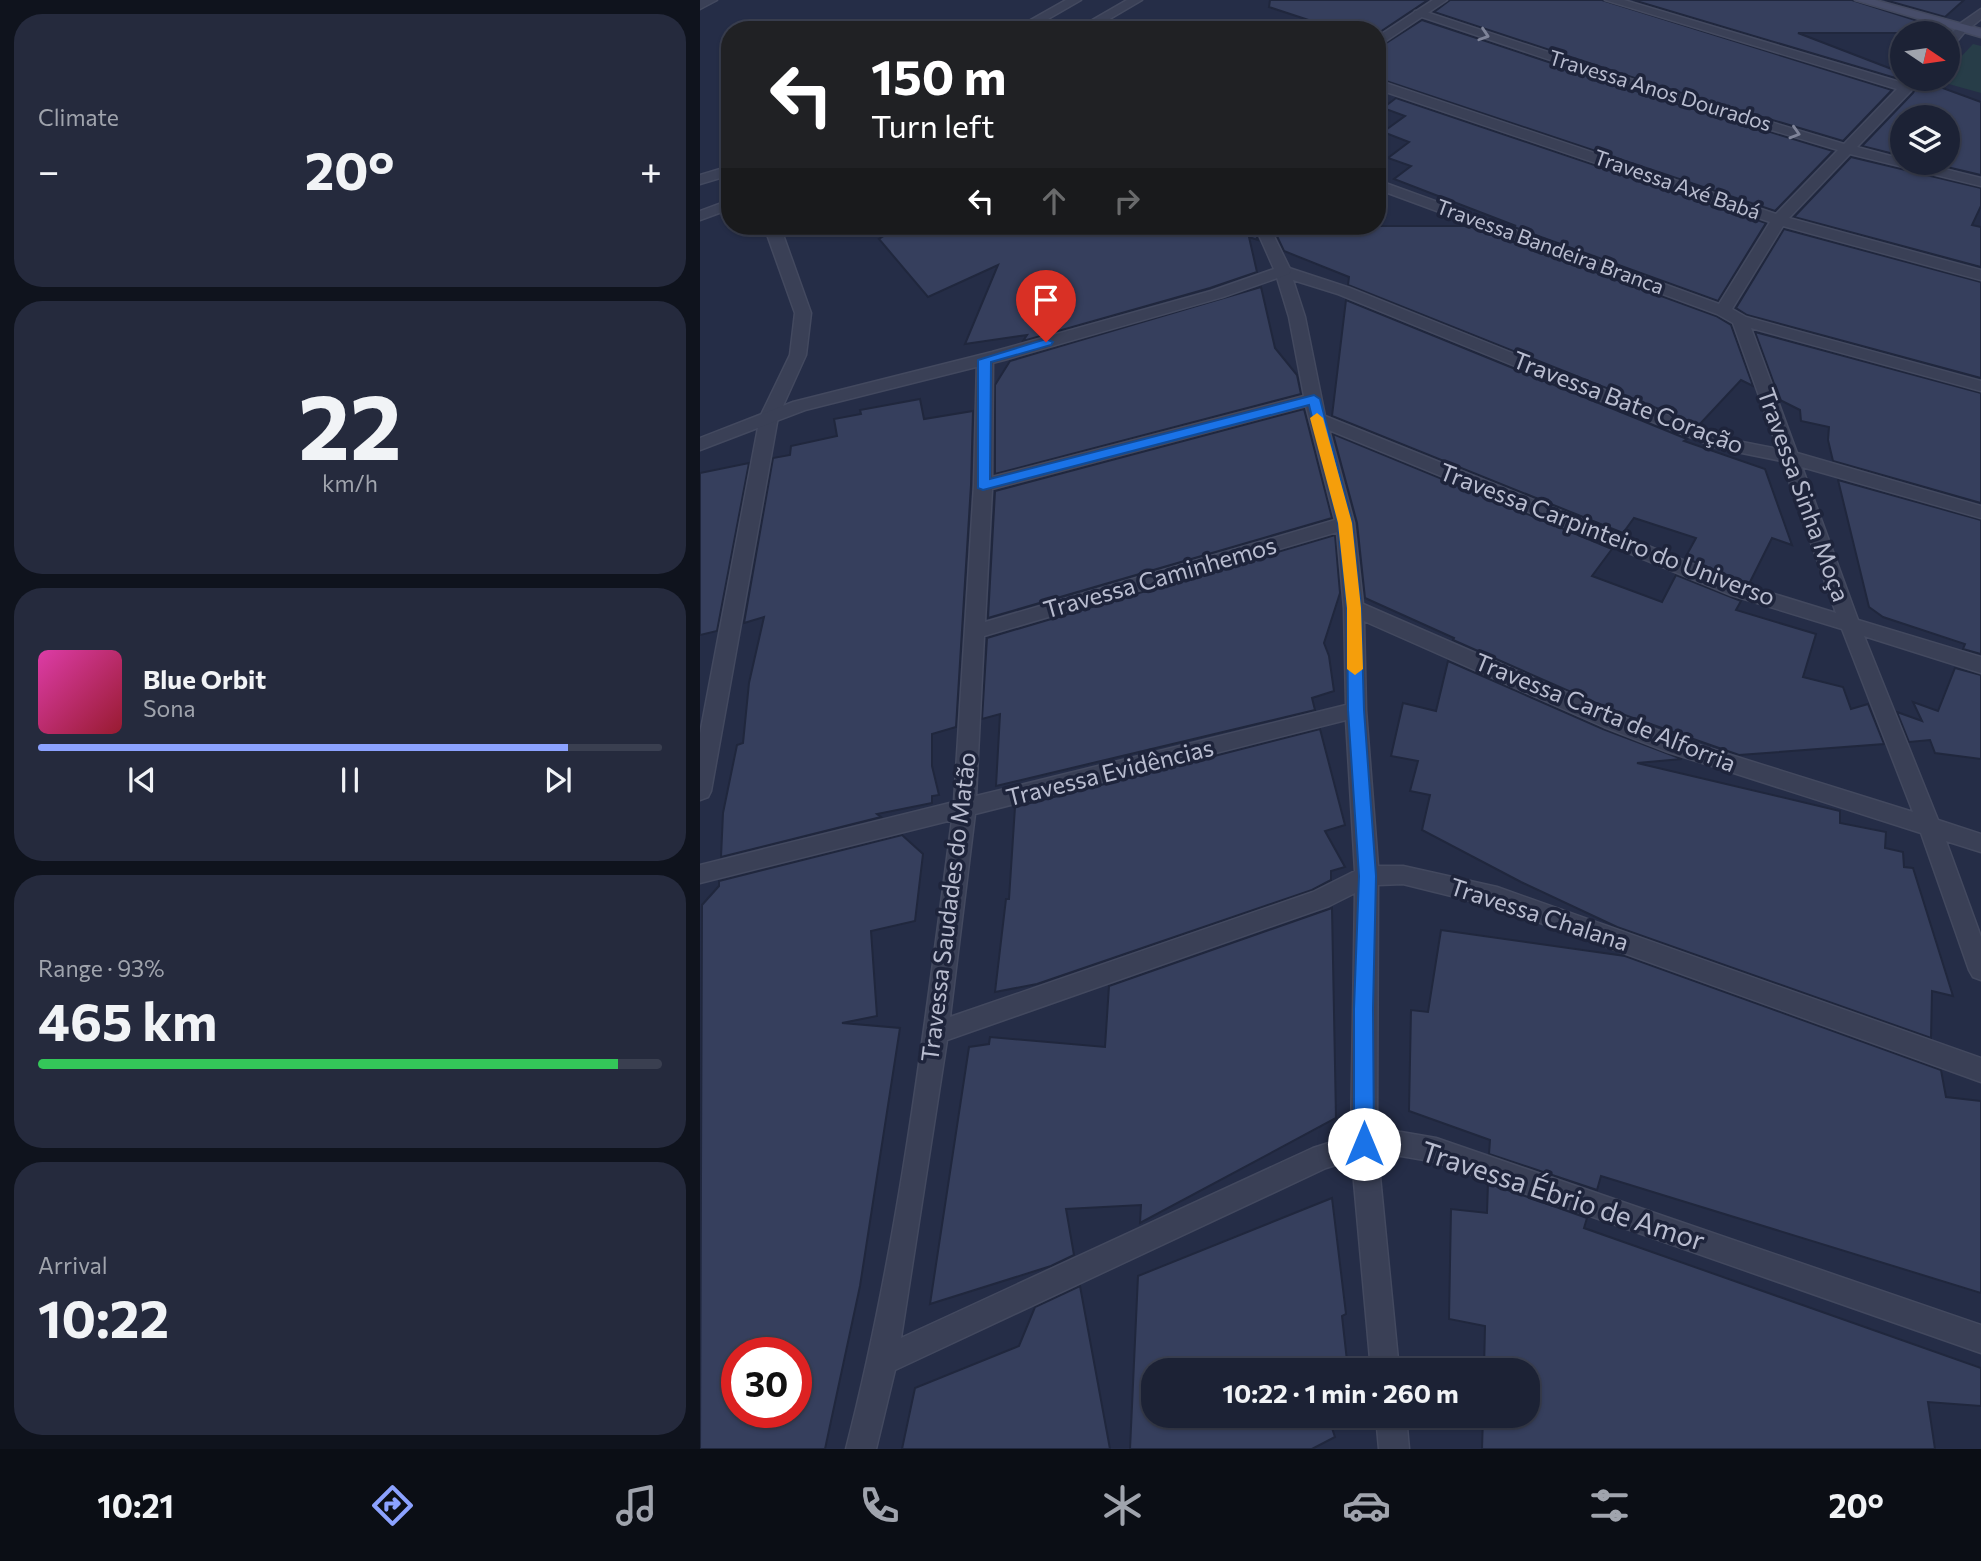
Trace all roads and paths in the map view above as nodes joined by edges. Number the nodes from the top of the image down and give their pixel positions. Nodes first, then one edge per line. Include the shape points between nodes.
1 (711, 0) edge
2 (1075, 0) edge
3 (1136, 0) edge
4 (1441, 0) edge
5 (1611, 0) edge
6 (1861, 0) edge
7 (700, 5) edge
8 (1981, 13) edge
9 (1419, 14) junction
10 (1036, 21) edge
11 (1098, 21) edge
12 (1962, 28) junction
13 (1981, 33) edge
14 (1386, 37) edge
15 (1890, 77) edge
16 (1386, 87) edge
17 (1902, 91) edge
18 (1848, 149) junction
19 (1890, 160) edge
20 (721, 173) edge
21 (1952, 175) edge
22 (700, 180) edge
23 (1981, 182) edge
24 (1386, 187) edge
25 (721, 208) edge
26 (700, 216) edge
27 (1779, 220) junction
28 (775, 235) edge
29 (1270, 235) edge
30 (1283, 271) junction
31 (1981, 275) edge
32 (1731, 316) junction
33 (985, 360) junction
34 (1981, 386) edge
35 (1315, 409) junction
36 (769, 417) junction
37 (700, 444) edge
38 (1789, 457) junction
39 (983, 485) junction
40 (1981, 512) edge
41 (1345, 523) junction
42 (1354, 608) junction
43 (1849, 623) junction
44 (974, 632) junction
45 (1981, 665) edge
46 (1356, 710) junction
47 (700, 791) edge
48 (964, 810) junction
49 (1929, 825) junction
50 (1981, 843) edge
51 (700, 874) edge
52 (1367, 876) junction
53 (1981, 970) edge
54 (936, 1033) junction
55 (1981, 1070) edge
56 (1364, 1144) junction
57 (1981, 1339) edge
58 (1384, 1358) edge
59 (883, 1361) junction
60 (1392, 1428) edge
61 (861, 1449) edge
62 (1394, 1449) edge

1 - 7 street
2 - 10 street
3 - 11 street
4 - 9 street
5 - 15 street
6 - 12 main road
8 - 12 street
9 - 14 street
9 -> 18 street, Travessa Anos Dourados
12 - 13 main road
16 - 27 street, Travessa Axé Babá
17 - 18 street
18 - 19 street, Travessa Anos Dourados
18 - 27 street
20 - 22 street
21 - 23 street, Travessa Anos Dourados
24 - 32 street, Travessa Bandeira Branca
25 - 26 street
27 - 31 street, Travessa Axé Babá
27 - 32 street
28 - 36 street via 803,313 798,355
29 - 30 street
30 - 33 street
30 - 35 street
30 - 38 street, Travessa Bate Coração via 1344,291 1723,444
32 - 34 street, Travessa Bandeira Branca
32 - 38 street, Travessa Sinha Moça
33 - 36 street
33 - 39 street, Travessa Saudades do Matão
35 - 39 street
35 - 41 street
35 - 43 street, Travessa Carpinteiro do Universo via 1738,590
36 - 37 street
36 - 47 street
38 - 40 street, Travessa Bate Coração
38 - 43 street, Travessa Sinha Moça
39 - 44 street, Travessa Saudades do Matão
41 - 42 street
41 - 44 street, Travessa Caminhemos
42 - 46 street
42 - 49 street, Travessa Carta de Alforria via 1676,746
43 - 45 street, Travessa Carpinteiro do Universo
43 - 49 street, Travessa Sinha Moça
44 - 48 street, Travessa Saudades do Matão
46 - 48 street, Travessa Evidências
46 - 52 street
48 - 51 street, Travessa Evidências
48 - 54 street, Travessa Saudades do Matão
49 - 50 street, Travessa Carta de Alforria
49 - 53 street, Travessa Sinha Moça
52 - 54 street, Travessa Chalana via 1321,899
52 - 55 street, Travessa Chalana via 1403,875 1497,897
52 - 56 street
54 - 59 street, Travessa Saudades do Matão
56 - 57 street, Travessa Ébrio de Amor via 1436,1150
56 - 58 street
56 - 59 street, Travessa Ébrio de Amor via 1322,1157
59 - 61 street, Travessa Saudades do Matão
60 - 62 street

